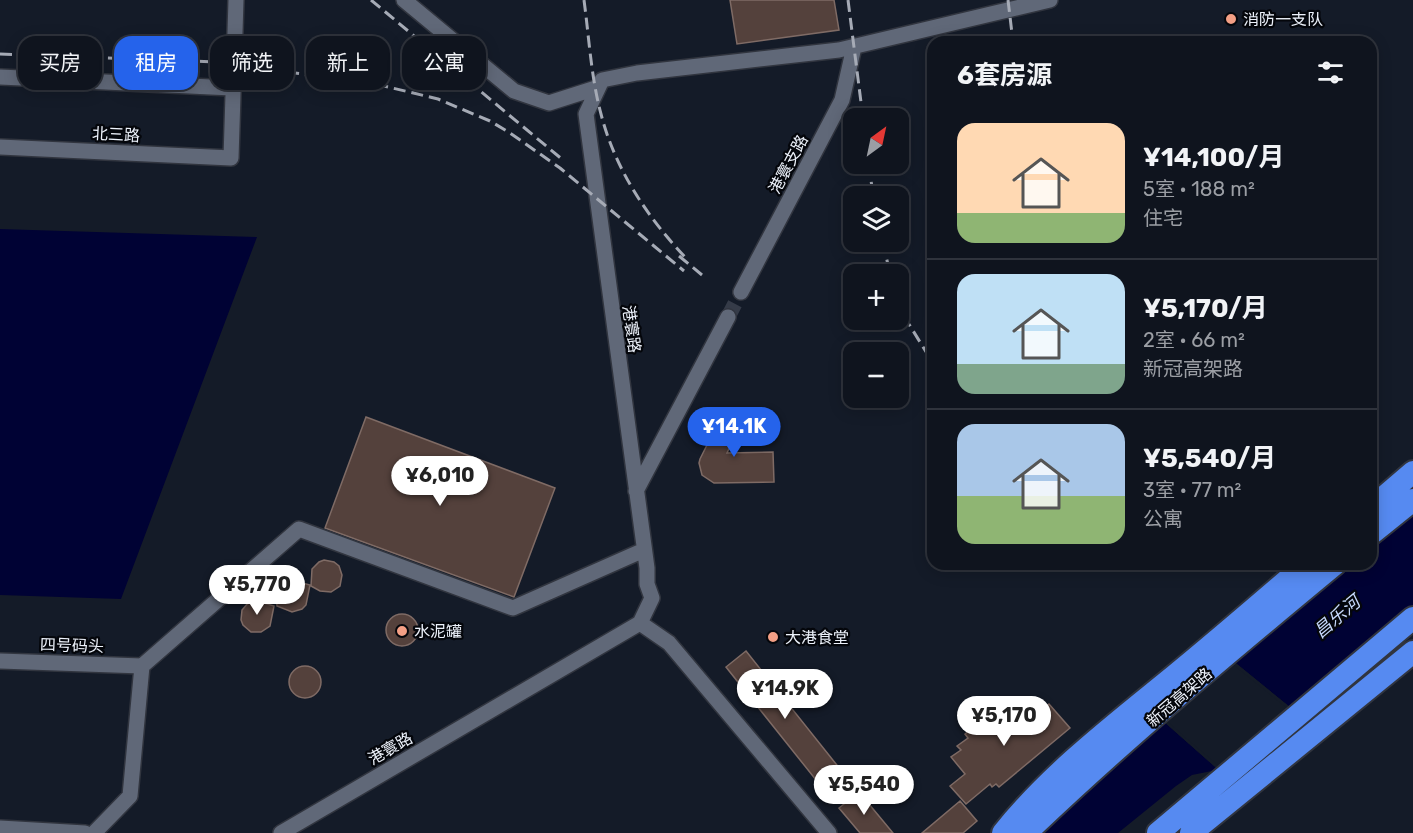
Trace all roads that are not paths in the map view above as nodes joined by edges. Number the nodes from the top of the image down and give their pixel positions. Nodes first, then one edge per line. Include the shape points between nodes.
1 (236, 0) edge
2 (404, 0) edge
3 (1050, 0) edge
4 (1023, 3) edge
5 (234, 36) edge
6 (854, 47) junction
7 (0, 78) edge
8 (210, 87) edge
9 (596, 88) junction
10 (231, 90) edge
11 (0, 147) edge
12 (741, 292) tunnel mouth
13 (728, 317) tunnel mouth
14 (1413, 472) edge
15 (636, 490) junction
16 (1413, 500) edge
17 (1377, 503) edge
18 (1377, 529) edge
19 (644, 549) junction
20 (1298, 570) edge
21 (1328, 570) edge
22 (1413, 618) edge
23 (640, 623) junction
24 (1413, 628) edge
25 (1413, 652) edge
26 (0, 661) edge
27 (142, 666) junction
28 (1309, 714) dead end
29 (0, 828) edge
30 (85, 833) edge
31 (94, 833) edge
32 (281, 833) edge
33 (830, 833) edge
34 (1003, 833) edge
35 (1026, 833) edge
36 (1158, 833) edge
37 (1191, 833) edge

1 - 5 street
2 - 9 street via 513,91 549,103
3 - 4 street
4 - 6 street
6 - 9 street via 637,73 602,81
6 - 12 street, 港寰支路 via 842,100
7 - 8 street
9 - 15 street, 港寰路 via 586,114
10 - 11 street, 北三路 via 231,158
13 - 15 street
14 - 17 highway
15 - 19 street, 港寰路
16 - 18 highway
19 - 23 street, 港寰路 via 652,598
19 - 27 street via 513,608 299,529
20 - 34 highway via 1104,733 1028,802
21 - 35 highway, 新冠高架路 via 1074,787
22 - 36 highway
23 - 32 street, 港寰路
23 - 33 street via 669,643
24 - 28 street
25 - 37 highway
26 - 27 street, 四号码头
27 - 31 street via 130,796
29 - 30 street

